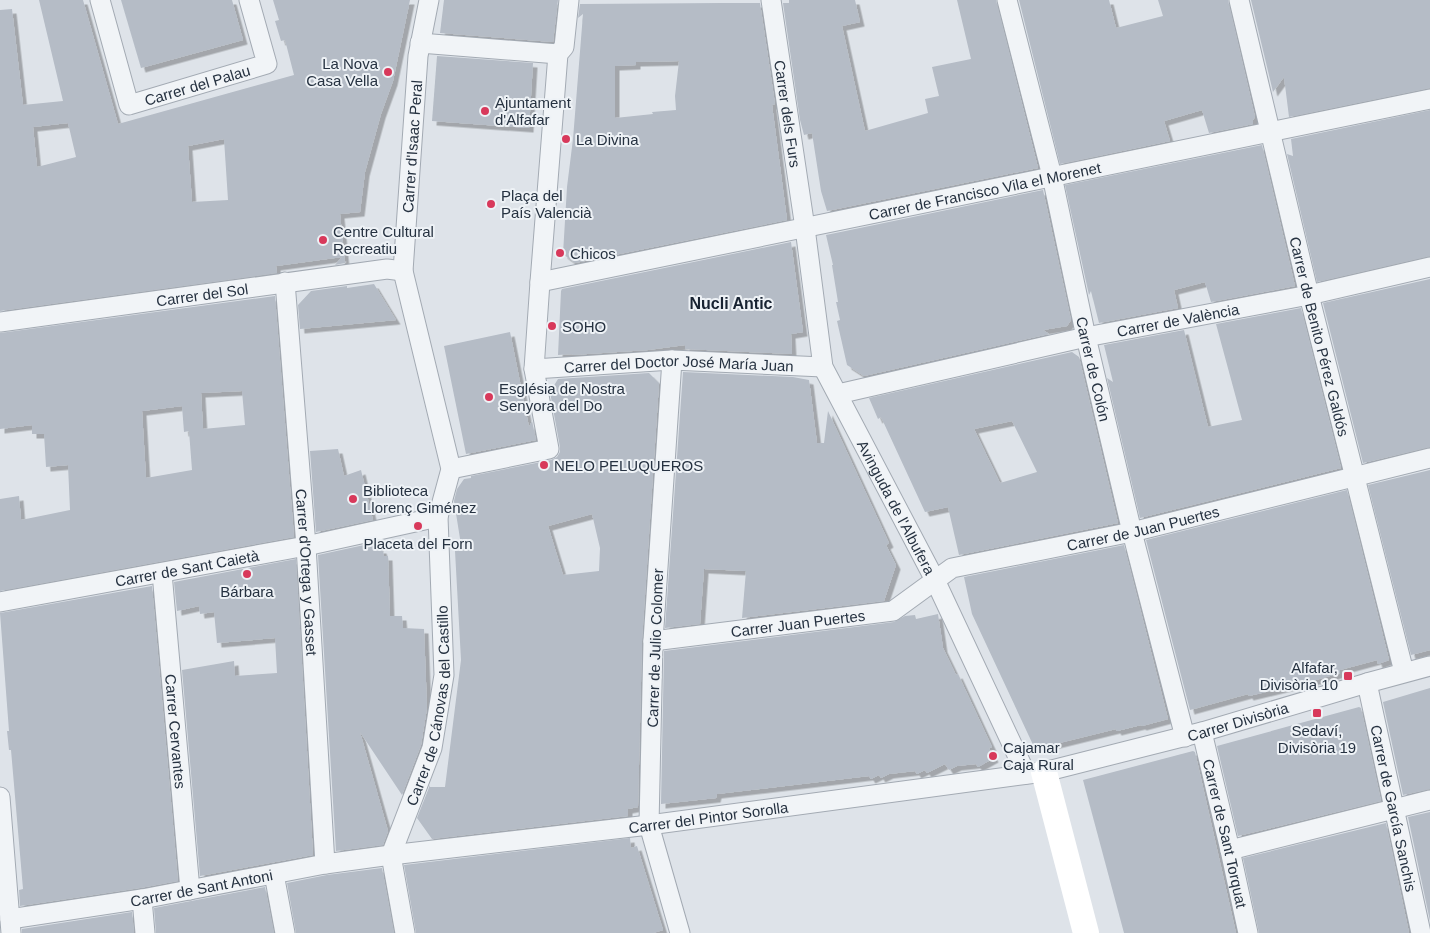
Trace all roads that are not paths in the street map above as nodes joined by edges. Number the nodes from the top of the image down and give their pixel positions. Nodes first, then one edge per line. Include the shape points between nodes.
1 (100, 0) edge
2 (249, 0) edge
3 (429, 0) edge
4 (569, 0) edge
5 (770, 0) edge
6 (1007, 0) edge
7 (1239, 0) edge
8 (420, 43) junction
9 (558, 54) junction
10 (1430, 99) edge
11 (1271, 131) junction
12 (1052, 176) junction
13 (805, 228) junction
14 (1430, 268) edge
15 (403, 271) junction
16 (285, 282) junction
17 (540, 282) junction
18 (1309, 295) junction
19 (0, 322) edge
20 (1086, 338) junction
21 (672, 360) junction
22 (823, 367) junction
23 (534, 369) junction
24 (838, 394) junction
25 (1430, 458) edge
26 (451, 469) junction
27 (1354, 476) junction
28 (438, 517) junction
29 (1132, 532) junction
30 (306, 546) junction
31 (162, 573) junction
32 (935, 580) junction
33 (0, 602) edge
34 (653, 641) junction
35 (1430, 666) edge
36 (1404, 672) junction
37 (1367, 683) junction
38 (1194, 735) junction
39 (1035, 773) junction
40 (0, 797) edge
41 (1430, 800) edge
42 (1394, 809) junction
43 (649, 825) junction
44 (1230, 850) junction
45 (391, 854) junction
46 (325, 864) junction
47 (274, 874) junction
48 (4, 882) edge
49 (190, 890) junction
50 (142, 900) junction
51 (11, 926) edge
52 (145, 933) edge
53 (285, 933) edge
54 (405, 933) edge
55 (680, 933) edge
56 (1086, 933) edge
57 (1248, 933) edge
58 (1421, 933) edge

1 - 2 street, Carrer del Palau via 129,105 267,64
3 - 8 street, Carrer d'Isaac Peral
4 - 9 street via 564,47
5 - 13 street, Carrer dels Furs
6 - 12 street, Carrer de Colón
7 - 11 street, Carrer de Benito Pérez Galdós
8 - 9 street
8 - 15 street, Carrer d'Isaac Peral
9 - 17 street
10 - 11 street, Carrer de Francisco Vila el Morenet
11 - 12 street, Carrer de Francisco Vila el Morenet
11 - 18 street, Carrer de Benito Pérez Galdós
12 - 13 street, Carrer de Francisco Vila el Morenet
12 - 20 street, Carrer de Colón
13 - 17 street, Carrer de Francisco Vila el Morenet
13 - 22 street, Avinguda de l'Albufera
14 - 18 street, Carrer de València
15 - 16 street, Carrer del Sol
15 - 26 street, Carrer d'Isaac Peral
16 - 19 street, Carrer del Sol
16 - 30 street, Carrer d'Ortega y Gasset
17 - 23 street
18 - 20 street, Carrer de València
18 - 27 street, Carrer de Benito Pérez Galdós
20 - 24 street, Carrer de València
20 - 29 street, Carrer de Colón
21 - 22 street, Carrer del Doctor José María Juan
21 - 23 street, Carrer del Doctor José María Juan
21 - 34 street, Carrer de Julio Colomer
22 - 24 street, Avinguda de l'Albufera
23 - 26 street via 549,449
24 - 32 street, Avinguda de l'Albufera
25 - 27 street
26 - 28 street
27 - 29 street, Carrer de Juan Puertes
27 - 36 street, Carrer de Benito Pérez Galdós
28 - 30 street, Carrer de Sant Caietà
28 - 45 street, Carrer de Cánovas del Castillo via 444,675 432,748
29 - 32 street, Carrer de Juan Puertes via 952,568
29 - 38 street, Carrer de Colón
30 - 31 street, Carrer de Sant Caietà
30 - 46 street, Carrer d'Ortega y Gasset
31 - 33 street, Carrer de Sant Caietà
31 - 49 street, Carrer Cervantes
32 - 34 street, Carrer Juan Puertes via 893,610
32 - 39 street, Avinguda de l'Albufera
34 - 43 street, Carrer de Julio Colomer
35 - 36 street, Carrer Divisòria
36 - 37 street, Carrer Divisòria
37 - 38 street, Carrer Divisòria
37 - 42 street, Carrer de García Sanchis
38 - 39 street, Carrer Divisòria
38 - 44 street, Carrer de Sant Torquat
39 - 43 street, Carrer del Pintor Sorolla
39 - 56 street, Avinguda de l'Albufera
40 - 48 street
41 - 42 street
42 - 44 street
42 - 58 street, Carrer de García Sanchis
43 - 45 street, Carrer del Pintor Sorolla
43 - 55 street, Carrer de Julio Colomer
44 - 57 street, Carrer de Sant Torquat
45 - 46 street, Carrer de Sant Antoni
45 - 54 street
46 - 47 street, Carrer de Sant Antoni
47 - 49 street, Carrer de Sant Antoni
47 - 53 street
48 - 51 street
49 - 50 street, Carrer de Sant Antoni
50 - 51 street, Carrer de Sant Antoni
50 - 52 street

